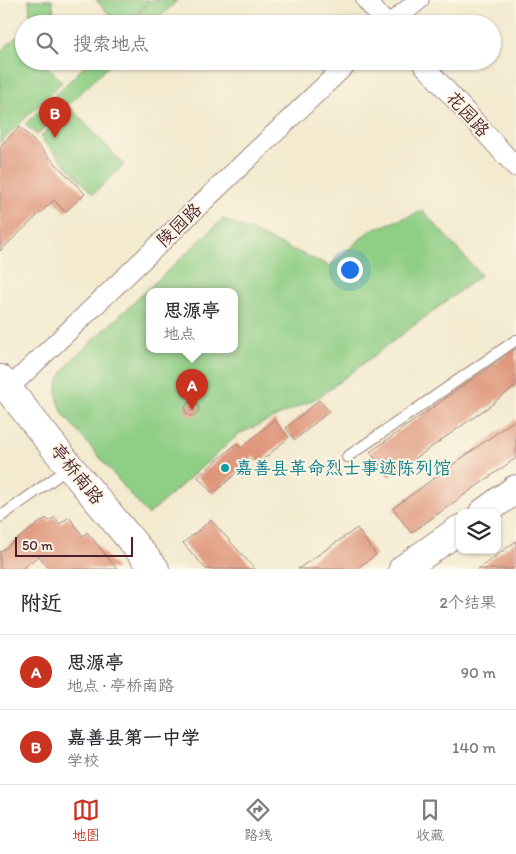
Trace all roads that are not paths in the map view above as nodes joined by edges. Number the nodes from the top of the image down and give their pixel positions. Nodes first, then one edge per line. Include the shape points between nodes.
1 (366, 0) edge
2 (419, 0) edge
3 (380, 15) edge
4 (400, 15) edge
5 (340, 70) edge
6 (428, 70) edge
7 (516, 167) edge
8 (516, 340) edge
9 (4, 384) edge
10 (347, 457) dead end
11 (70, 467) junction
12 (516, 489) edge
13 (516, 507) edge
14 (488, 509) edge
15 (0, 517) edge
16 (501, 517) edge
17 (456, 532) edge
18 (456, 550) edge
19 (155, 569) edge
20 (403, 569) edge
21 (431, 569) edge

1 - 3 street
2 - 4 street
5 - 9 street, 陵园路
6 - 7 street, 花园路
8 - 10 lane
9 - 11 street, 亭桥南路
11 - 15 lane
11 - 19 street, 亭桥南路
12 - 14 street
13 - 16 street
17 - 20 street
18 - 21 street

